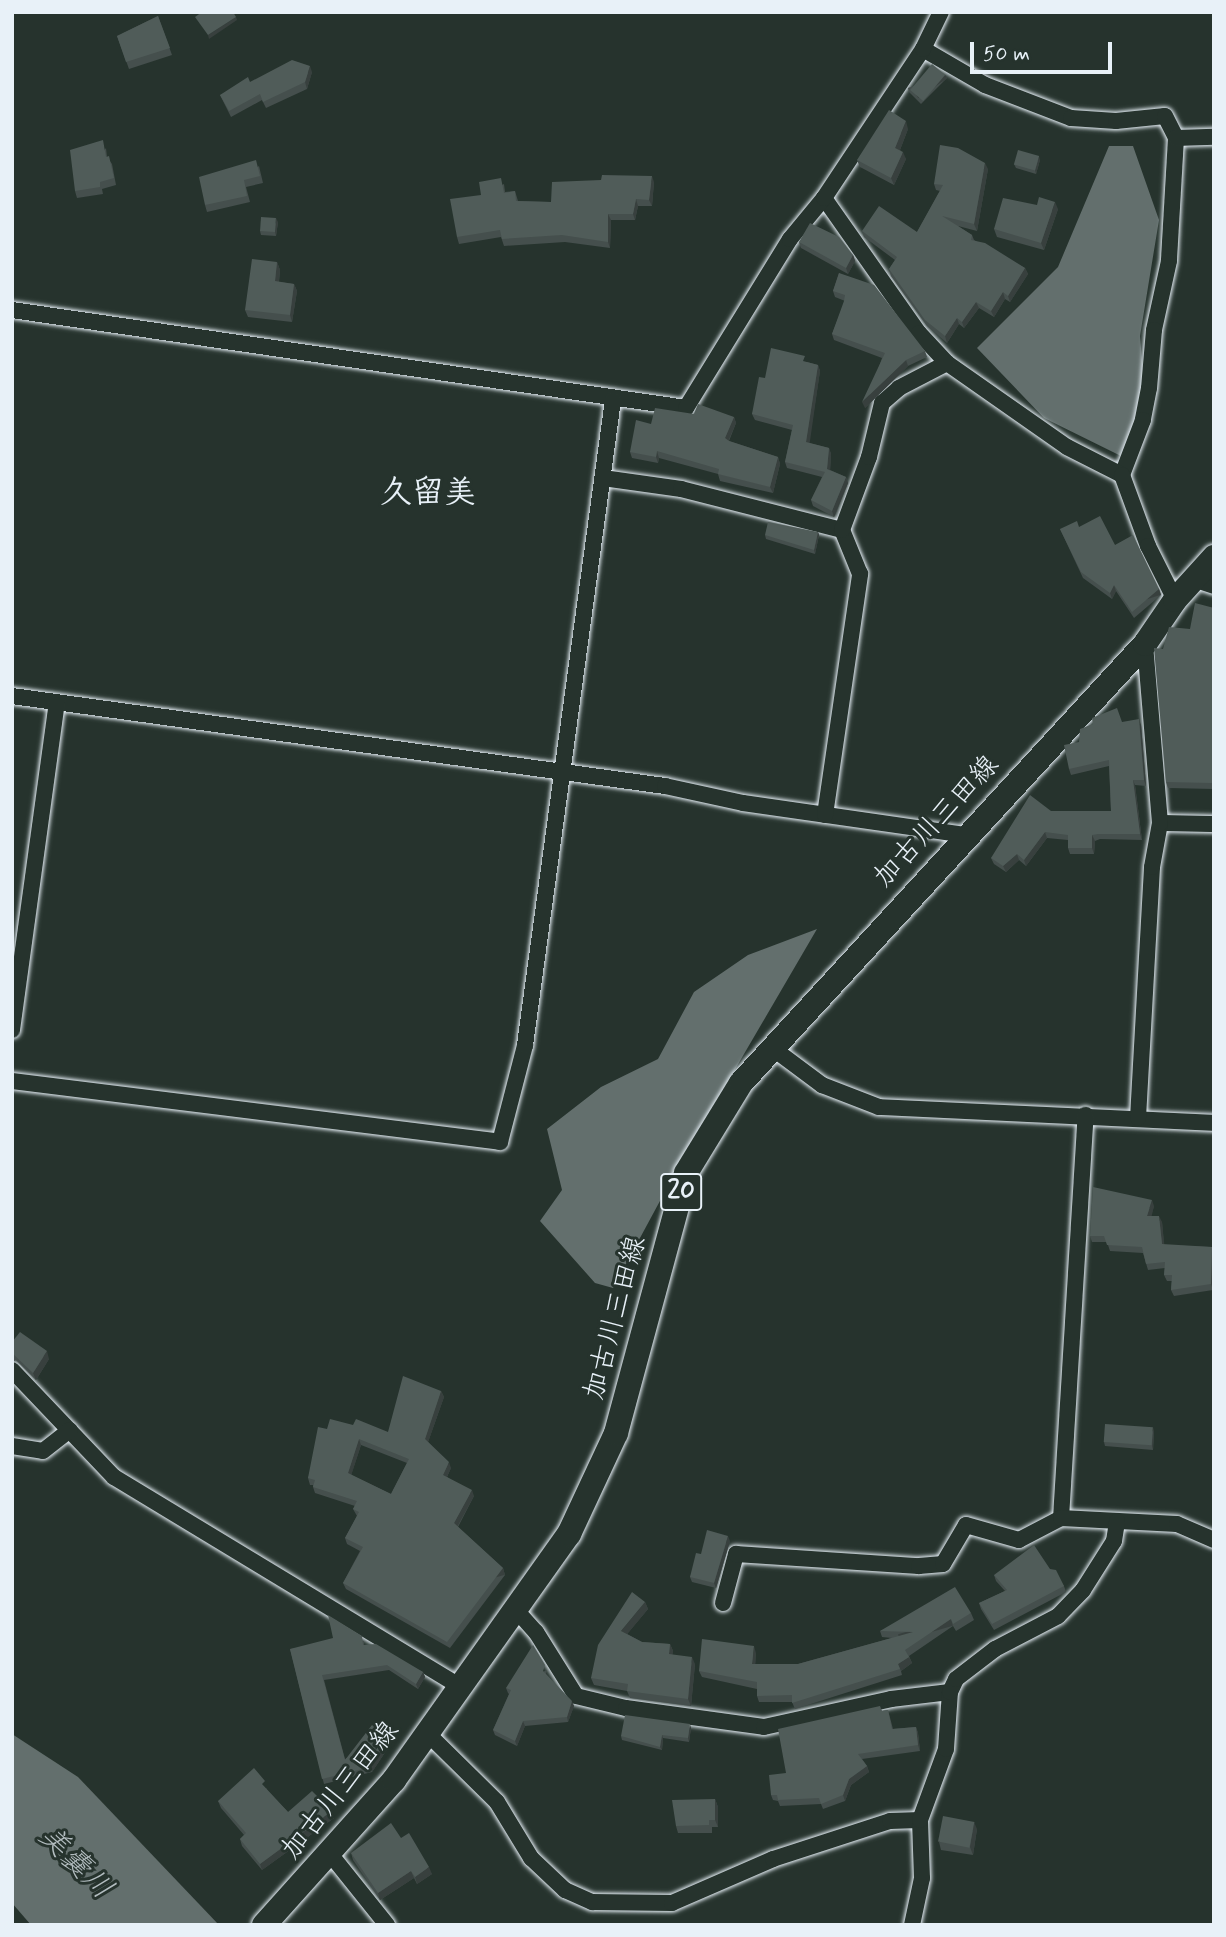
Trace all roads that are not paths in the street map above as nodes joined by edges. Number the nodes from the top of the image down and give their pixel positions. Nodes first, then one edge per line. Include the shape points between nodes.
1 (941, 12) edge
2 (923, 49) junction
3 (1214, 137) edge
4 (1176, 138) junction
5 (824, 198) junction
6 (12, 310) edge
7 (947, 363) junction
8 (612, 400) junction
9 (1122, 475) junction
10 (603, 478) junction
11 (842, 530) junction
12 (1214, 556) edge
13 (1203, 582) edge
14 (1175, 600) junction
15 (1145, 644) junction
16 (12, 696) edge
17 (57, 703) junction
18 (560, 774) junction
19 (825, 814) junction
20 (1160, 823) junction
21 (1214, 824) edge
22 (965, 835) junction
23 (12, 1030) edge
24 (771, 1047) junction
25 (12, 1081) edge
26 (1086, 1115) junction
27 (1138, 1118) junction
28 (1214, 1123) edge
29 (12, 1370) edge
30 (70, 1430) junction
31 (12, 1446) edge
32 (1061, 1518) junction
33 (1117, 1521) junction
34 (1214, 1540) edge
35 (723, 1603) dead end
36 (516, 1610) junction
37 (461, 1686) junction
38 (950, 1692) junction
39 (427, 1733) junction
40 (920, 1820) junction
41 (331, 1855) junction
42 (272, 1916) edge
43 (387, 1925) edge
44 (912, 1925) edge

1 - 2 street
2 - 4 street via 985,85 1071,118 1116,121 1165,116
2 - 5 street
3 - 4 street
4 - 9 street via 1169,261 1154,330 1149,388 1143,420
5 - 7 street via 919,333
5 - 8 street via 790,239 686,408
6 - 8 street
7 - 9 street via 1067,447
7 - 11 street via 899,387 882,403 869,457
8 - 10 street
9 - 14 street via 1148,546
10 - 11 street via 681,489
10 - 18 street
11 - 19 street via 860,574
12 - 13 main road, 加古川三田線 / 20
13 - 14 main road, 加古川三田線 / 20
14 - 15 main road, 加古川三田線 / 20
15 - 20 street
15 - 22 main road, 加古川三田線 / 20
16 - 17 street
17 - 18 street
17 - 23 street
18 - 19 street via 666,786
18 - 25 street via 555,841 525,1045 500,1142
19 - 22 street
20 - 21 street
20 - 27 street via 1152,867
22 - 24 main road, 加古川三田線 / 20
24 - 26 street via 822,1085 879,1107
24 - 36 main road, 加古川三田線 / 20 via 741,1083 686,1173 616,1433 569,1534
26 - 27 street
26 - 32 street
27 - 28 street
29 - 30 street
30 - 31 street via 43,1451
30 - 37 street via 114,1477
32 - 33 street
32 - 35 street via 1019,1539 966,1525 943,1564 736,1554
33 - 34 street via 1177,1524
33 - 38 street via 1114,1541 1083,1590 1058,1616 995,1649 956,1679
36 - 37 main road, 加古川三田線 / 20
36 - 38 street via 536,1632 576,1696 626,1708 764,1727 891,1699
37 - 39 main road, 加古川三田線 / 20
38 - 40 street via 946,1749
39 - 40 street via 497,1802 531,1858 565,1890 592,1902 672,1903 773,1859 890,1821
39 - 41 main road, 加古川三田線 / 20
40 - 44 street via 922,1878
41 - 42 main road, 加古川三田線 / 20
41 - 43 street

